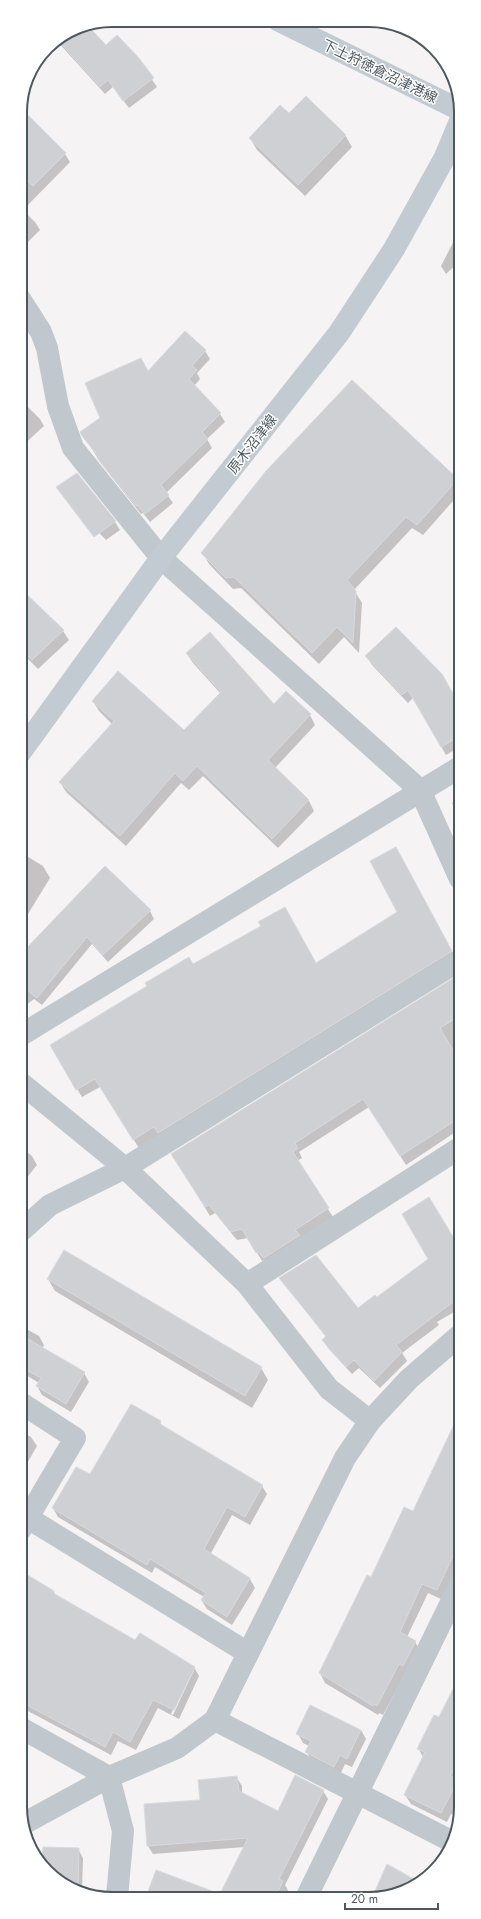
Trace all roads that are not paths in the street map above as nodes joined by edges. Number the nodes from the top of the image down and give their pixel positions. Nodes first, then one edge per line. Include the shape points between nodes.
1 (291, 27) edge
2 (454, 107) edge
3 (454, 135) edge
4 (27, 310) edge
5 (161, 558) junction
6 (27, 743) edge
7 (454, 770) edge
8 (420, 790) junction
9 (454, 866) edge
10 (454, 964) edge
11 (27, 1031) edge
12 (27, 1088) edge
13 (454, 1151) edge
14 (125, 1168) junction
15 (27, 1226) edge
16 (247, 1284) junction
17 (454, 1340) edge
18 (27, 1407) edge
19 (370, 1421) junction
20 (27, 1518) edge
21 (27, 1525) edge
22 (454, 1596) edge
23 (248, 1654) junction
24 (215, 1720) junction
25 (27, 1731) edge
26 (109, 1776) junction
27 (357, 1793) junction
28 (29, 1823) edge
29 (447, 1839) edge
30 (117, 1892) edge
31 (309, 1892) edge

1 - 2 main road, 下土狩徳倉沼津港線
3 - 5 main road, 原木沼津線 via 445,157 394,249 339,333
4 - 5 street via 41,332 47,348 58,406 71,444
5 - 6 main road, 原木沼津線
5 - 8 street
7 - 8 street
8 - 9 street
8 - 11 street
10 - 14 street
12 - 14 street
13 - 16 street
14 - 15 street via 50,1205
14 - 16 street
16 - 19 street via 329,1389
17 - 19 street via 409,1379
18 - 20 street via 75,1438
19 - 23 street via 346,1458
21 - 23 street
22 - 27 street
23 - 24 street
24 - 26 street via 177,1748
24 - 27 street
25 - 26 street
26 - 28 street
26 - 30 street via 123,1832
27 - 29 street
27 - 31 street

